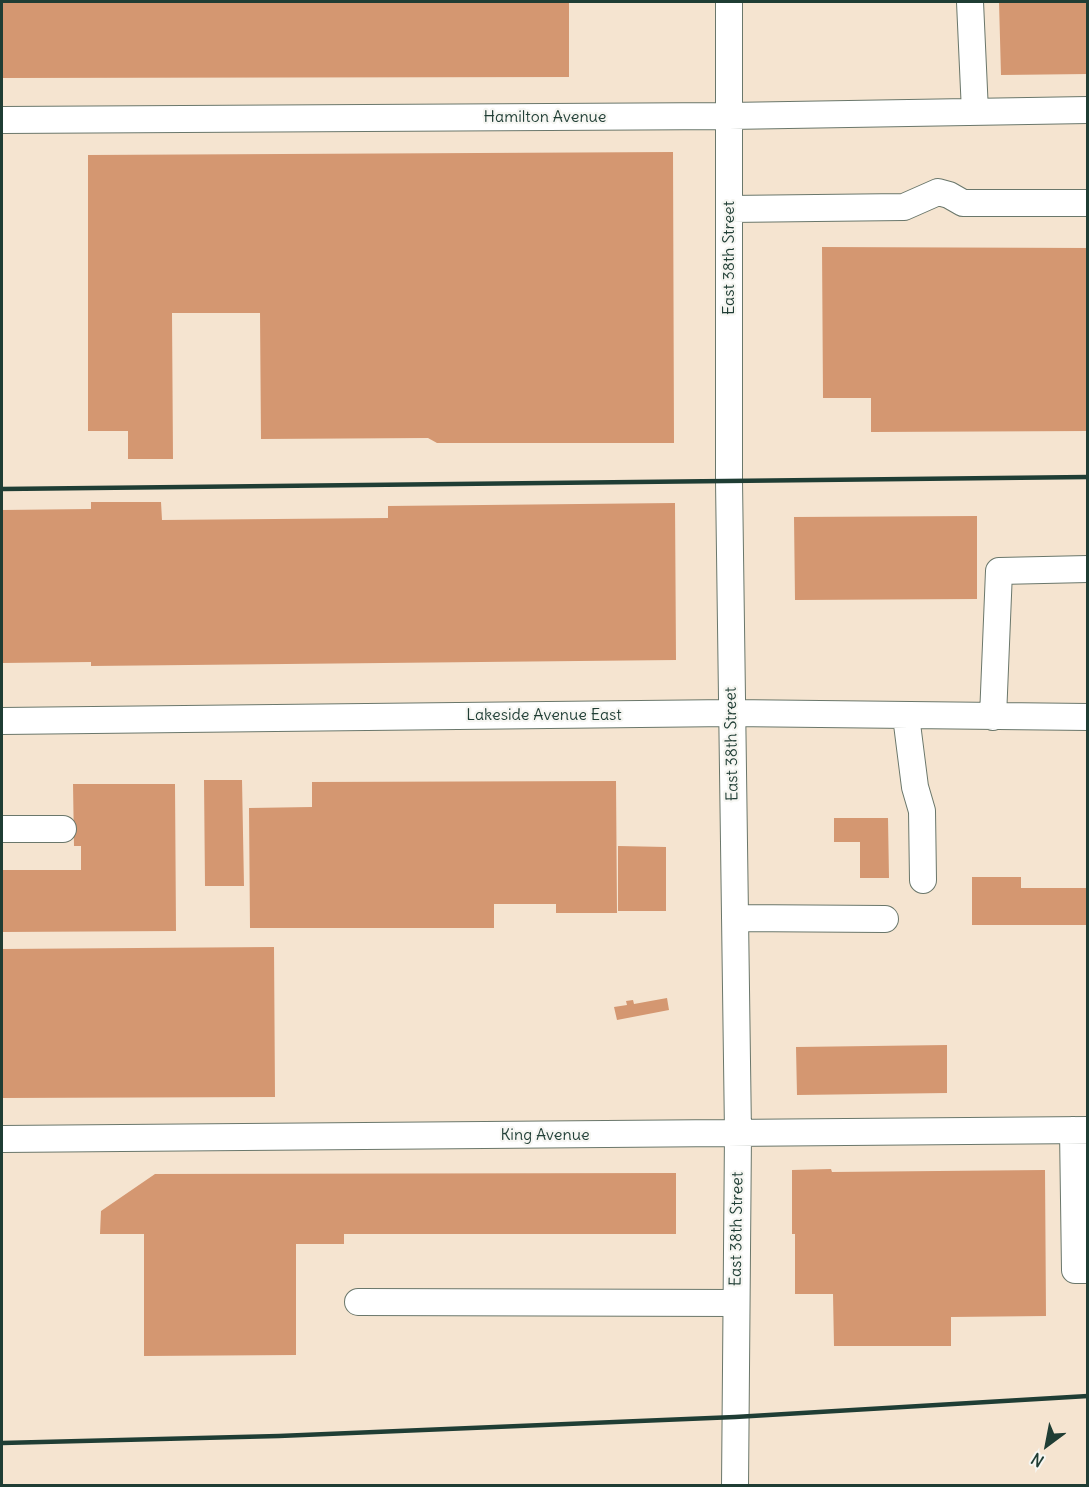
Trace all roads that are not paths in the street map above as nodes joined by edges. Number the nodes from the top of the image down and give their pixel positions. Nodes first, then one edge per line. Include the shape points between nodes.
1 (729, 2) edge
2 (970, 2) edge
3 (1088, 110) edge
4 (975, 112) junction
5 (729, 116) junction
6 (2, 120) edge
7 (1088, 203) edge
8 (729, 209) junction
9 (1088, 569) edge
10 (731, 713) junction
11 (906, 717) junction
12 (993, 717) junction
13 (1088, 717) edge
14 (2, 721) edge
15 (2, 829) edge
16 (63, 829) dead end
17 (923, 880) dead end
18 (735, 918) junction
19 (885, 919) dead end
20 (1080, 1130) edge
21 (738, 1133) junction
22 (2, 1139) edge
23 (1088, 1270) edge
24 (358, 1302) dead end
25 (736, 1303) junction
26 (735, 1485) edge

1 - 5 street, East 38th Street
2 - 4 street
3 - 4 street, Hamilton Avenue
4 - 5 street, Hamilton Avenue
5 - 6 street, Hamilton Avenue
5 - 8 street, East 38th Street
7 - 8 street via 963,203 938,192 904,207
8 - 10 street, East 38th Street
9 - 12 street via 999,571
10 - 11 street, Lakeside Avenue East
10 - 14 street, Lakeside Avenue East
10 - 18 street, East 38th Street
11 - 12 street, Lakeside Avenue East
11 - 17 street via 922,811
12 - 13 street, Lakeside Avenue East
15 - 16 street
18 - 19 street
18 - 21 street, East 38th Street
20 - 21 street, King Avenue
20 - 23 street via 1075,1269
21 - 22 street, King Avenue
21 - 25 street, East 38th Street
24 - 25 street
25 - 26 street, East 38th Street

